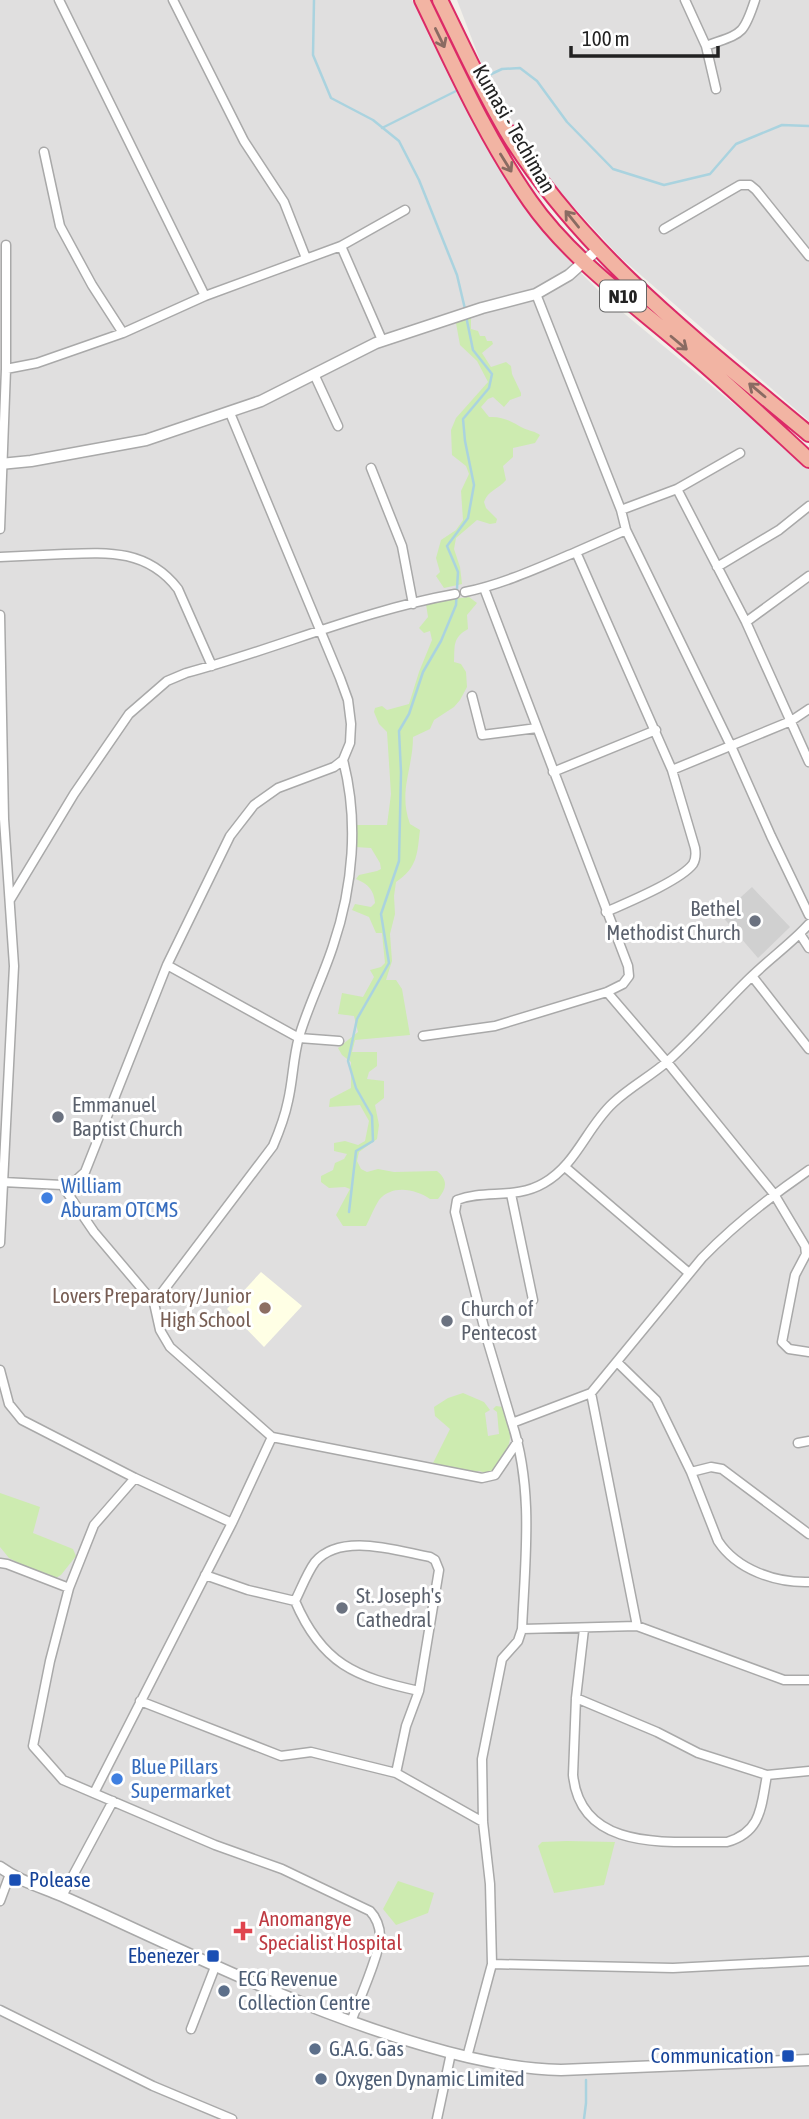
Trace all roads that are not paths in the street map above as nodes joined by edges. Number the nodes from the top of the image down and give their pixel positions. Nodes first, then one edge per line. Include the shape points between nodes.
1 (59, 0) edge
2 (173, 0) edge
3 (422, 0) edge
4 (685, 0) edge
5 (755, 0) edge
6 (443, 2) edge
7 (706, 46) junction
8 (716, 89) dead end
9 (44, 152) dead end
10 (405, 210) dead end
11 (664, 229) dead end
12 (6, 245) dead end
13 (341, 246) junction
14 (598, 249) junction
15 (809, 256) edge
16 (306, 258) junction
17 (585, 261) junction
18 (536, 294) junction
19 (205, 296) junction
20 (654, 313) junction
21 (123, 333) junction
22 (382, 340) junction
23 (6, 369) junction
24 (314, 374) junction
25 (230, 412) junction
26 (338, 426) dead end
27 (809, 434) edge
28 (740, 453) dead end
29 (809, 460) edge
30 (2, 464) edge
31 (371, 468) dead end
32 (677, 489) junction
33 (809, 506) edge
34 (621, 510) junction
35 (0, 529) edge
36 (626, 530) junction
37 (576, 551) junction
38 (0, 557) edge
39 (718, 567) junction
40 (809, 576) edge
41 (484, 589) junction
42 (465, 593) dead end
43 (454, 594) dead end
44 (413, 604) junction
45 (0, 615) edge
46 (746, 622) junction
47 (322, 630) junction
48 (212, 666) junction
49 (472, 696) dead end
50 (809, 709) edge
51 (791, 721) junction
52 (537, 728) junction
53 (656, 730) junction
54 (731, 746) junction
55 (343, 760) junction
56 (809, 762) edge
57 (672, 770) junction
58 (554, 772) junction
59 (2, 817) edge
60 (10, 900) junction
61 (606, 912) junction
62 (809, 915) edge
63 (809, 924) edge
64 (800, 934) junction
65 (809, 948) edge
66 (167, 965) junction
67 (751, 976) junction
68 (607, 992) junction
69 (424, 1036) dead end
70 (299, 1038) junction
71 (339, 1041) dead end
72 (809, 1049) edge
73 (667, 1062) junction
74 (0, 1074) edge
75 (8, 1084) junction
76 (565, 1167) junction
77 (809, 1170) edge
78 (3, 1182) junction
79 (62, 1185) junction
80 (511, 1194) junction
81 (774, 1194) junction
82 (1, 1219) edge
83 (0, 1243) edge
84 (689, 1273) junction
85 (533, 1300) dead end
86 (154, 1303) junction
87 (809, 1352) edge
88 (618, 1363) junction
89 (0, 1370) edge
90 (591, 1393) junction
91 (512, 1423) junction
92 (272, 1437) junction
93 (518, 1441) junction
94 (809, 1441) edge
95 (798, 1443) dead end
96 (691, 1472) junction
97 (135, 1478) junction
98 (232, 1523) junction
99 (809, 1534) edge
100 (0, 1563) edge
101 (205, 1575) junction
102 (809, 1582) edge
103 (69, 1588) junction
104 (295, 1601) junction
105 (637, 1626) junction
106 (523, 1629) junction
107 (584, 1629) junction
108 (809, 1680) edge
109 (419, 1691) junction
110 (576, 1698) junction
111 (140, 1701) junction
112 (809, 1771) edge
113 (396, 1773) junction
114 (767, 1775) junction
115 (94, 1793) junction
116 (113, 1801) junction
117 (482, 1822) junction
118 (0, 1867) edge
119 (10, 1874) junction
120 (62, 1896) junction
121 (0, 1901) edge
122 (809, 1961) edge
123 (492, 1965) junction
124 (215, 1967) junction
125 (1, 2013) edge
126 (351, 2022) junction
127 (191, 2029) dead end
128 (451, 2053) junction
129 (467, 2057) junction
130 (809, 2060) edge
131 (232, 2119) edge
132 (437, 2119) edge

1 - 19 street
2 - 16 street via 244,141 284,202
3 -> 17 highway, Kumasi - Techiman / N10 via 501,156 530,202
4 - 7 street
5 - 7 street via 740,33
14 -> 6 highway, N10 via 512,139
7 - 8 street
9 - 21 street via 60,226
10 - 13 street
11 - 15 street via 746,184 756,190
12 - 23 street
13 - 16 street
13 - 22 street
14 - 17 street
14 - 20 highway, N10
16 - 19 street
17 - 18 street
17 - 20 highway, Kumasi - Techiman / N10 via 605,281
18 - 22 street
18 - 34 street
19 - 21 street
27 -> 20 highway, N10
20 -> 29 highway, Kumasi - Techiman / N10 via 692,354
21 - 23 street
22 - 24 street
23 - 30 street
24 - 25 street
24 - 26 street
25 - 30 street via 146,440
25 - 47 street
28 - 32 street
30 - 35 street
31 - 44 street via 402,546
32 - 34 street
32 - 39 street
33 - 39 street
34 - 36 street
36 - 37 street
36 - 54 street
37 - 41 street
37 - 53 street
38 - 48 street via 109,552 146,563 178,589
39 - 46 street
40 - 46 street
41 - 42 street
41 - 52 street
43 - 44 street
44 - 47 street
45 - 59 street
46 - 51 street
47 - 48 street
47 - 55 street via 348,700 351,743
48 - 60 street via 167,681 129,714
49 - 52 street via 482,734
50 - 51 street
51 - 54 street
51 - 56 street
52 - 58 street
53 - 57 street
53 - 58 street
54 - 57 street
54 - 62 street
55 - 66 street via 325,772 278,788 254,805 230,836
55 - 70 street via 351,807 348,884 341,922
57 - 61 street via 696,858 689,868 657,888
58 - 61 street
59 - 60 street
60 - 75 street via 14,966
61 - 68 street via 629,971 627,980
63 - 64 street
64 - 65 street
64 - 67 street
66 - 70 street
66 - 79 street via 91,1160 75,1181
67 - 72 street
67 - 73 street
68 - 69 street via 495,1027
68 - 73 street
70 - 71 street
70 - 86 street via 289,1100 273,1146
73 - 76 street via 613,1103
73 - 81 street
74 - 75 street
75 - 78 street
76 - 80 street via 539,1186
76 - 84 street
77 - 81 street
78 - 79 street
78 - 82 street
79 - 86 street via 94,1233
80 - 85 street
80 - 91 street via 464,1197 457,1200 454,1212
81 - 84 street
81 - 87 street via 806,1252 795,1275 782,1342 789,1349
82 - 83 street
84 - 88 street
86 - 92 street via 160,1330 170,1347
88 - 90 street
88 - 96 street via 656,1400
89 - 97 street via 9,1404 22,1420
90 - 91 street
90 - 105 street
91 - 93 street
92 - 93 street via 482,1478 495,1475
92 - 98 street
93 - 106 street via 527,1502
94 - 95 street
96 - 99 street via 722,1469
96 - 102 street via 725,1551 769,1577
97 - 98 street
97 - 103 street via 94,1525
98 - 101 street
100 - 103 street
101 - 104 street
101 - 111 street
103 - 115 street via 33,1746 63,1780
104 - 109 street via 313,1636 337,1661 381,1682
104 - 109 street via 315,1563 336,1549 365,1546 435,1560 439,1570
105 - 107 street
105 - 108 street via 784,1679
106 - 107 street
106 - 117 street via 502,1659 481,1768
107 - 110 street
109 - 113 street
110 - 114 street via 698,1753
110 - 114 street via 574,1786 589,1815 615,1834 663,1841 735,1840 755,1824
111 - 113 street via 281,1756 311,1752
111 - 115 street
112 - 114 street
113 - 117 street
115 - 116 street
116 - 120 street
116 - 126 street via 370,1910 380,1928 379,1944
117 - 123 street via 490,1884
118 - 119 street
119 - 120 street
119 - 121 street
120 - 124 street
122 - 123 street via 673,1968
123 - 129 street
124 - 126 street
124 - 127 street
125 - 131 street
126 - 128 street
128 - 129 street
128 - 132 street
129 - 130 street via 523,2069 561,2070

